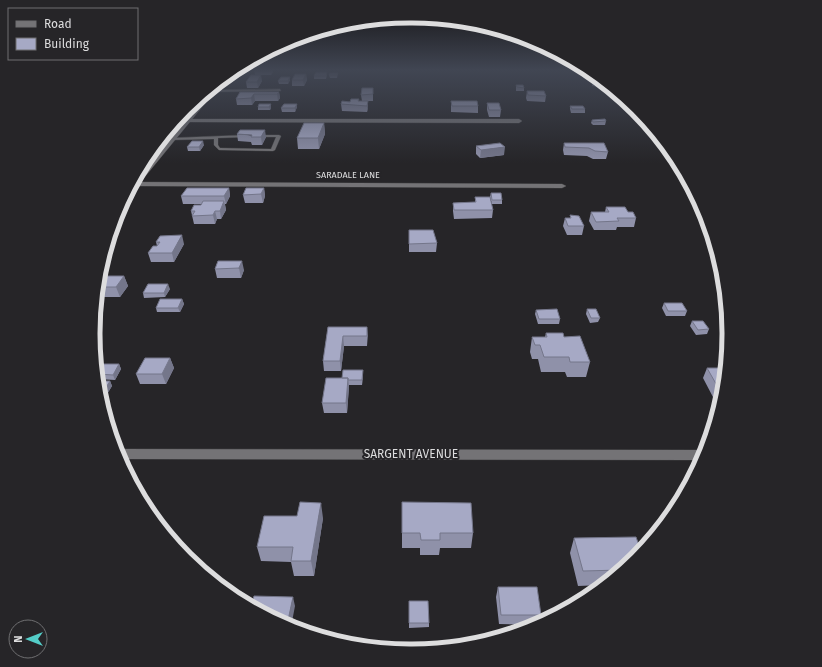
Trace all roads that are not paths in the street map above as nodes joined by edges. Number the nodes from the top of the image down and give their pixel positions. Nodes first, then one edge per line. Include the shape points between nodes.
1 (198, 108) edge
2 (187, 121) junction
3 (519, 121) dead end
4 (216, 138) junction
5 (171, 139) junction
6 (154, 159) edge
7 (138, 186) edge
8 (562, 186) dead end
9 (125, 454) edge
10 (697, 455) edge

1 - 2 street
2 - 3 street
2 - 5 street
4 - 4 lane via 252,135 279,136 273,150 219,149
4 - 5 lane
5 - 6 street
7 - 8 street, SARADALE LANE
9 - 10 street, SARGENT AVENUE

